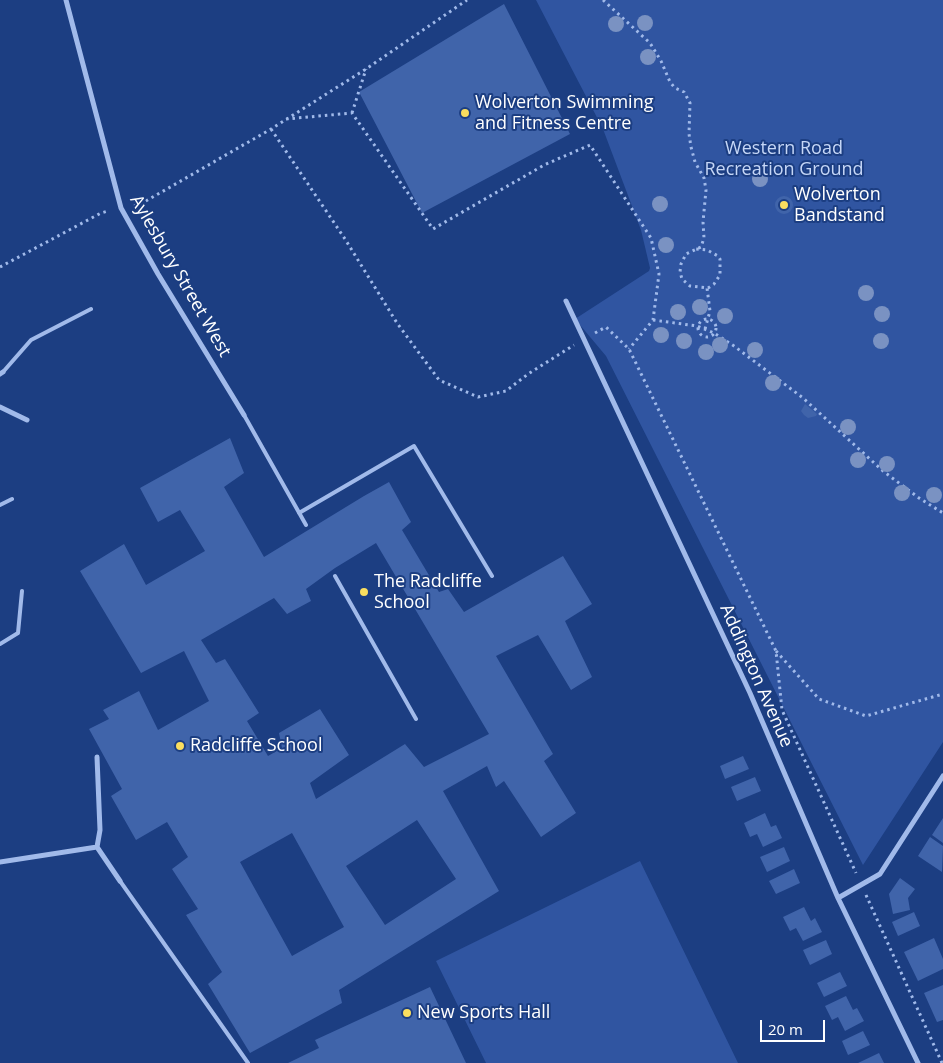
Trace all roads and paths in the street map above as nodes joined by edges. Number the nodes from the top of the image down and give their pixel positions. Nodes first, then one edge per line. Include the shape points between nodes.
1 (66, 0) edge
2 (467, 0) edge
3 (603, 0) edge
4 (366, 69) junction
5 (352, 113) junction
6 (286, 119) junction
7 (271, 129) junction
8 (121, 208) junction
9 (696, 249) junction
10 (0, 267) edge
11 (707, 288) junction
12 (566, 301) dead end
13 (91, 309) dead end
14 (708, 319) junction
15 (653, 320) junction
16 (697, 326) junction
17 (705, 330) junction
18 (714, 333) junction
19 (584, 338) junction
20 (629, 349) junction
21 (1, 373) edge
22 (0, 406) edge
23 (244, 416) joint
24 (27, 420) dead end
25 (12, 499) dead end
26 (0, 505) edge
27 (299, 512) junction
28 (943, 513) edge
29 (306, 524) dead end
30 (335, 576) dead end
31 (492, 576) dead end
32 (22, 591) dead end
33 (0, 644) edge
34 (776, 651) junction
35 (943, 694) edge
36 (416, 719) dead end
37 (96, 757) dead end
38 (943, 776) edge
39 (97, 847) junction
40 (0, 862) edge
41 (120, 881) joint
42 (862, 886) junction
43 (838, 898) junction
44 (248, 1063) edge
45 (918, 1063) edge
46 (942, 1063) edge

1 - 8 street, Aylesbury Street West
2 - 4 path
3 - 9 path via 650,43 670,82 684,92 690,103 691,147 706,190 703,244
4 - 5 path
4 - 6 path
5 - 6 path
5 - 15 path via 433,230 544,165 590,145 651,238 659,274
6 - 7 path
7 - 8 path via 139,205
7 - 19 path via 397,322 439,380 478,397 506,391
8 - 10 path via 100,213
8 - 23 street, Aylesbury Street West
9 - 11 path via 707,250 720,260 720,275
9 - 11 path via 684,257 680,276 690,286
11 - 14 path
12 - 19 street, Addington Avenue
13 - 21 lane via 31,340
14 - 16 path
14 - 17 path
14 - 18 path via 716,325
15 - 16 path
15 - 20 path
16 - 17 path
16 - 18 path via 698,333 704,337
17 - 18 path
18 - 28 path via 803,398 864,455
19 - 20 path via 606,327
19 - 43 street, Addington Avenue via 750,693
20 - 34 path
22 - 24 street
23 - 27 lane
25 - 26 lane
27 - 29 lane
27 - 31 lane via 414,446
30 - 36 lane
32 - 33 lane via 18,633
34 - 35 path via 819,699 866,716
34 - 42 path via 782,710
37 - 39 street via 100,830
38 - 42 street via 880,874
39 - 40 street
39 - 41 street
41 - 44 lane
42 - 43 street
42 - 46 path
43 - 45 street, Addington Avenue

